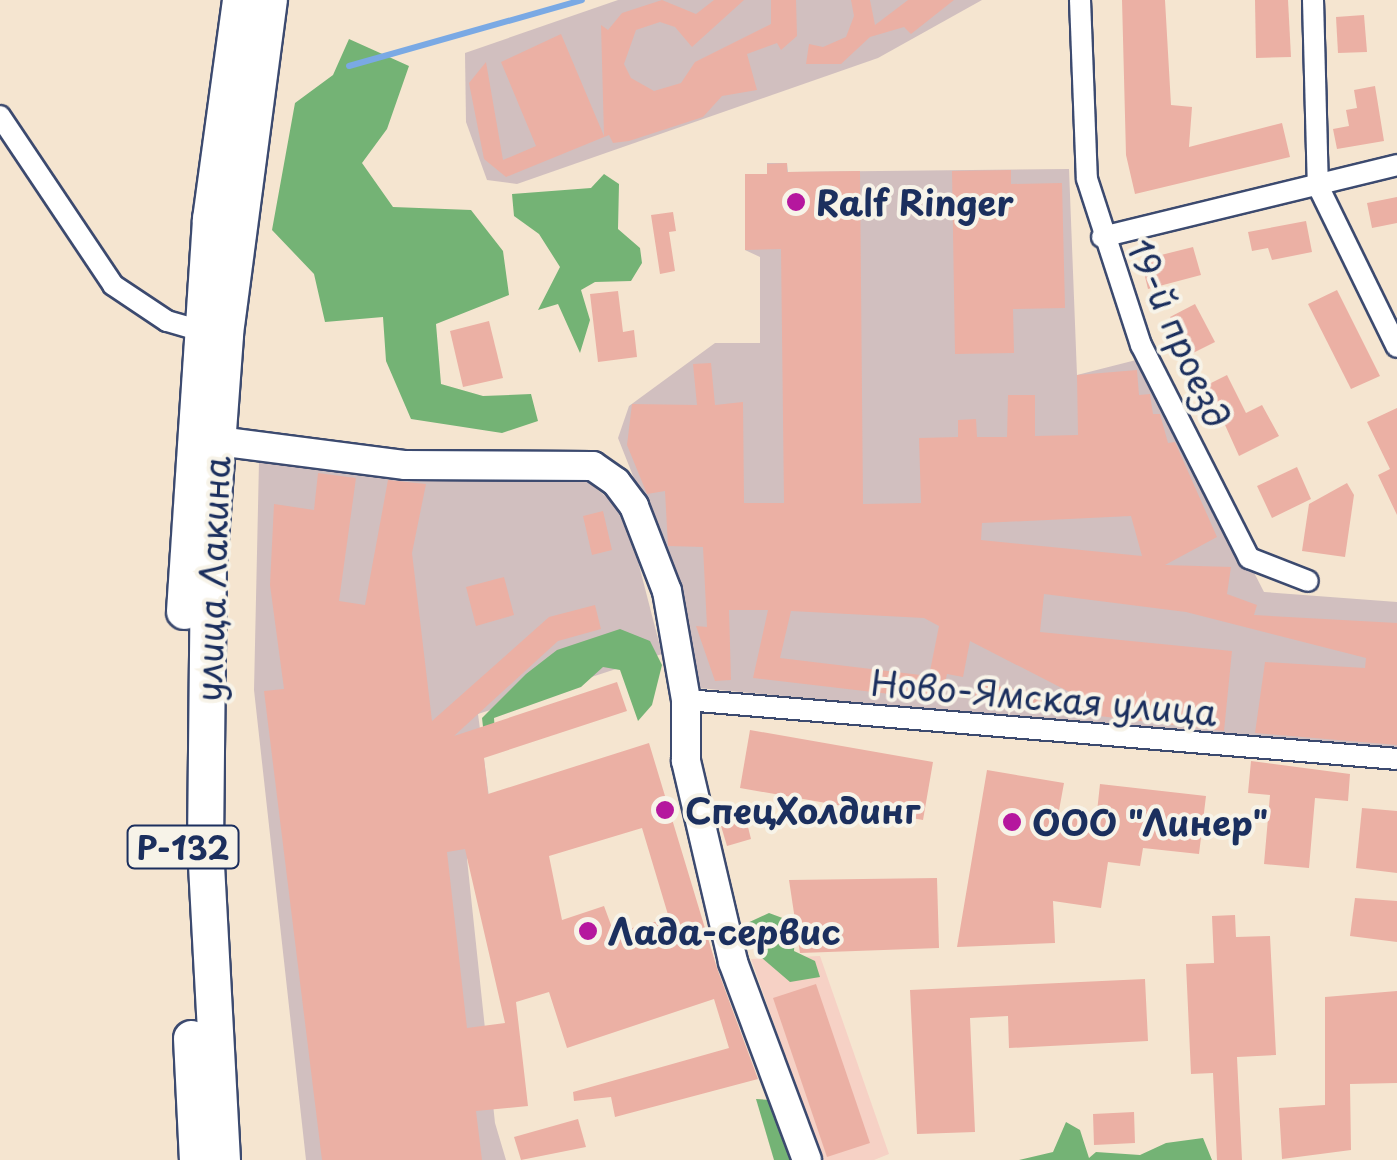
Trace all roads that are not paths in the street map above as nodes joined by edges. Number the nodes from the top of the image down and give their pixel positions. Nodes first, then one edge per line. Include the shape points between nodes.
1 (240, 0) edge
2 (270, 0) edge
3 (1080, 0) edge
4 (1314, 0) edge
5 (0, 116) edge
6 (1397, 165) edge
7 (1318, 186) junction
8 (1102, 237) junction
9 (200, 330) junction
10 (1397, 347) edge
11 (218, 440) junction
12 (1308, 581) dead end
13 (686, 700) junction
14 (1397, 759) edge
15 (197, 1160) edge
16 (222, 1160) edge
17 (807, 1160) edge

1 - 9 highway, улица Лакина / Р-132
2 - 11 highway, улица Лакина / Р-132 via 238,213
3 - 8 street, 19-й проезд via 1087,179
4 - 7 street
5 - 9 street via 113,285 166,320
6 - 7 street
7 - 8 street
7 - 10 street
8 - 12 street, 19-й проезд via 1141,345 1249,558
9 - 15 highway, улица Лакина / Р-132 via 184,562 182,825
11 - 13 street via 405,465 594,466 634,506 657,562
11 - 16 highway, улица Лакина / Р-132 via 208,567 205,846
13 - 14 street, Ново-Ямская улица
13 - 17 street via 686,760 733,962

